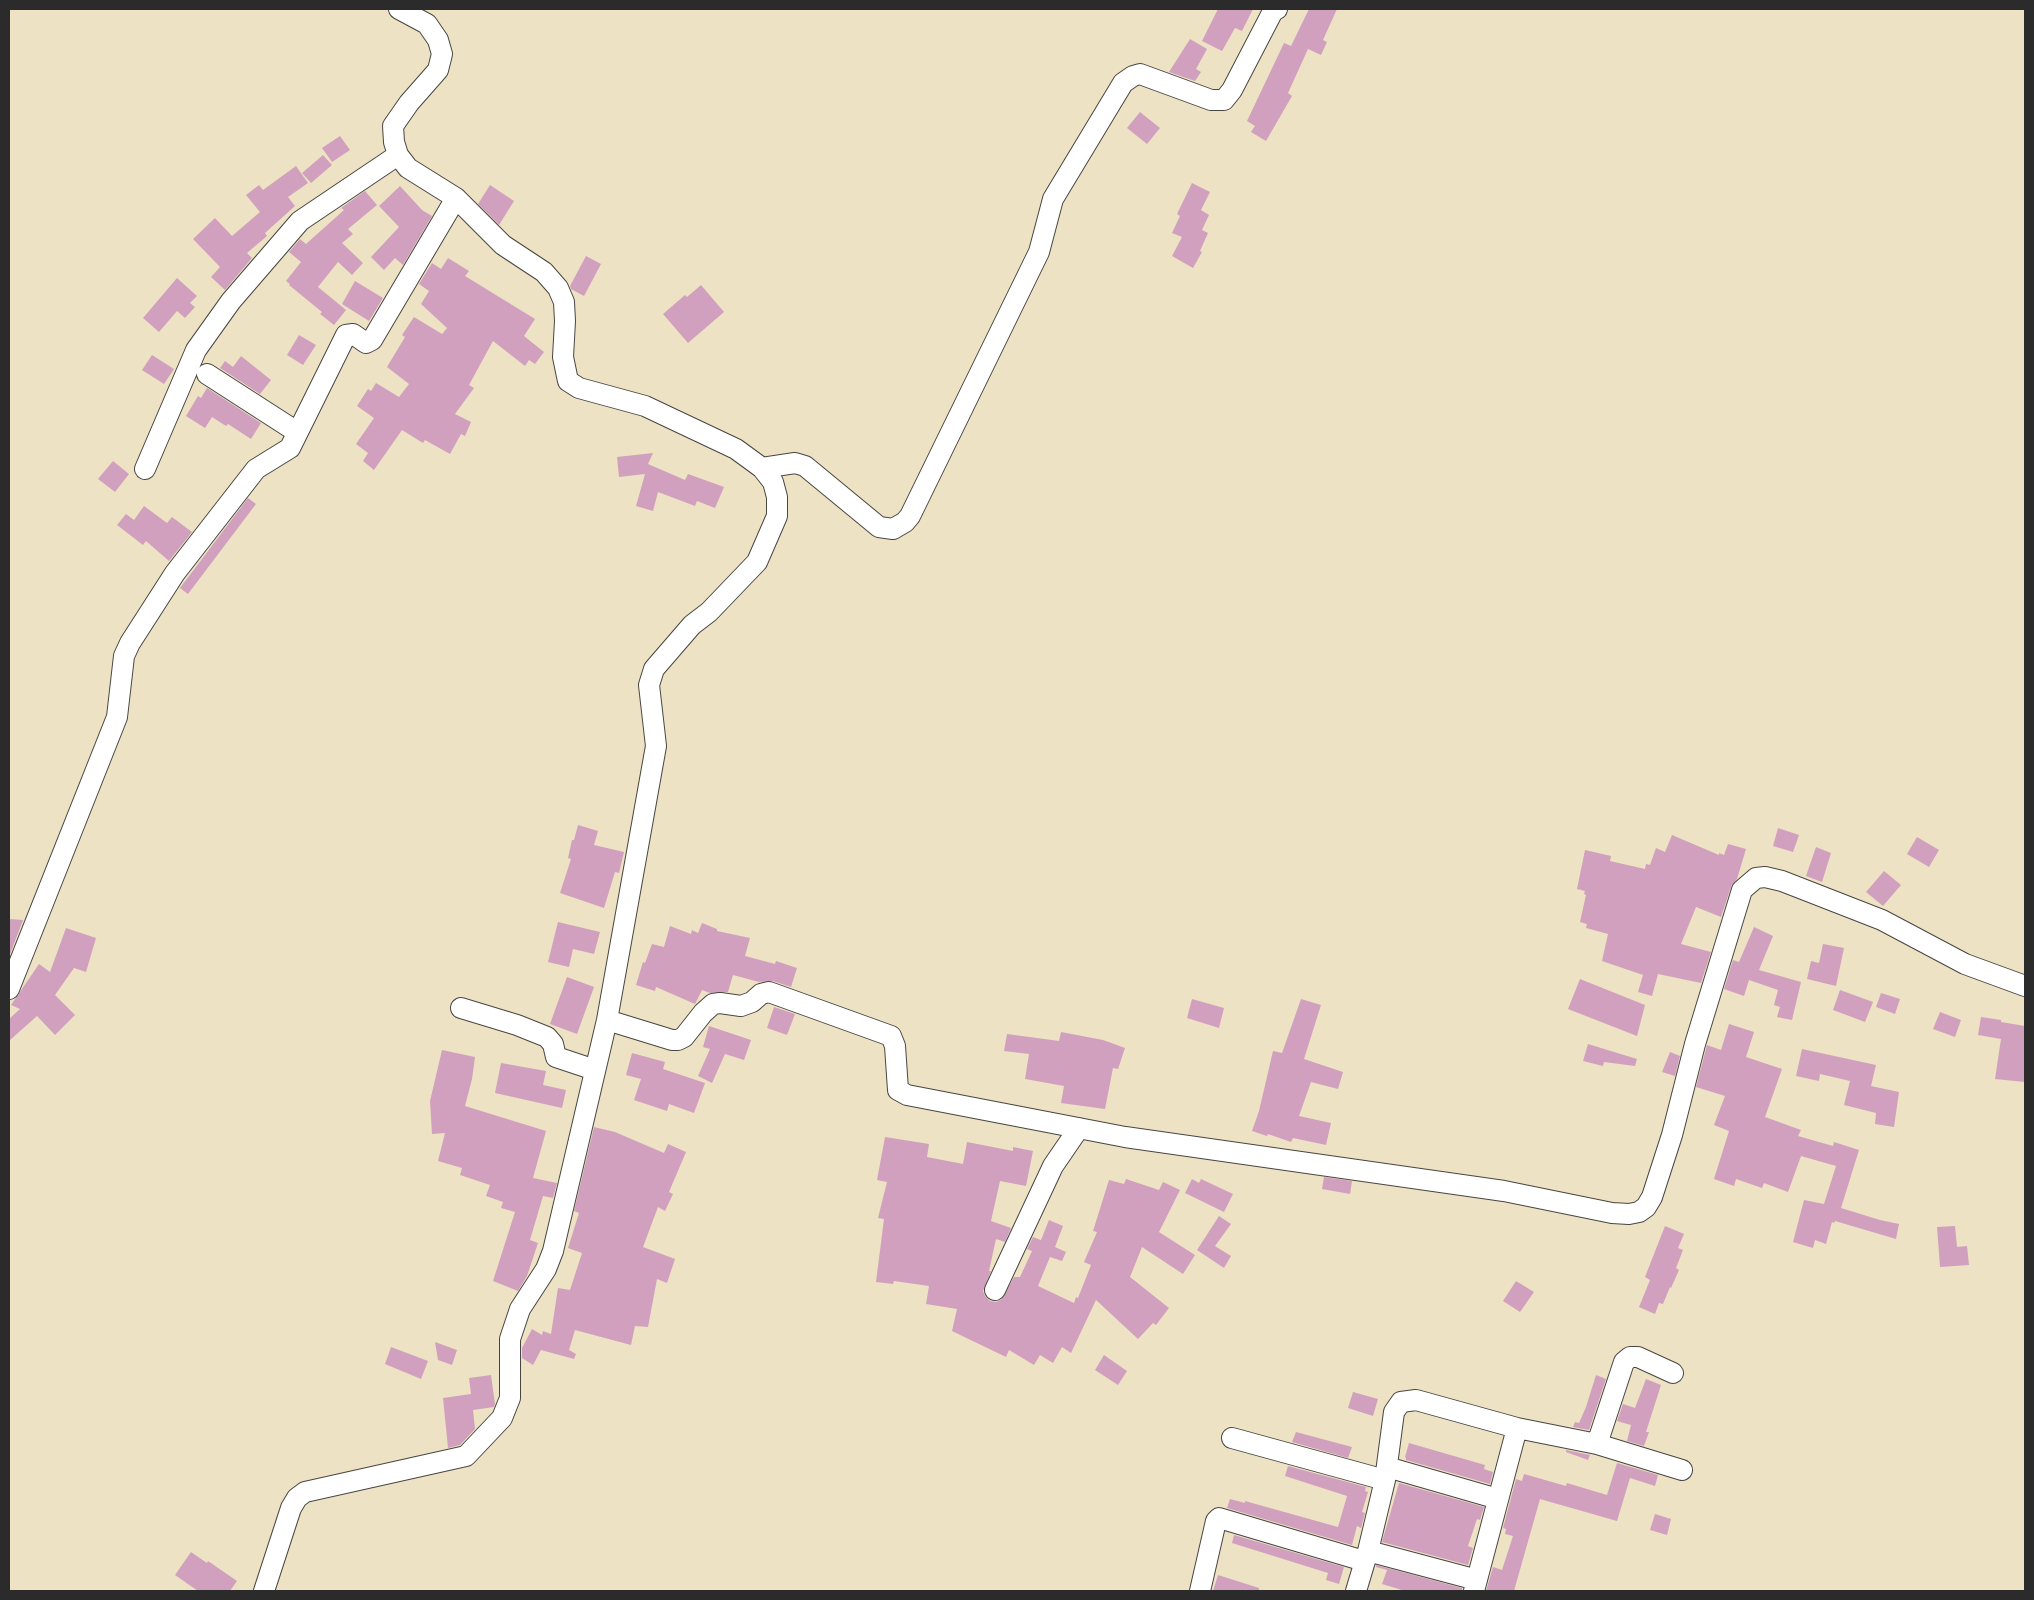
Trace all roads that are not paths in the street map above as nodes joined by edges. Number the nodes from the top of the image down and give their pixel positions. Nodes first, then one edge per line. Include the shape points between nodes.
1 (399, 9) edge
2 (1277, 9) edge
3 (398, 155) junction
4 (456, 198) junction
5 (207, 374) dead end
6 (297, 432) junction
7 (762, 468) junction
8 (144, 469) dead end
9 (2025, 986) edge
10 (9, 988) edge
11 (461, 1008) dead end
12 (606, 1020) junction
13 (595, 1070) junction
14 (1079, 1128) junction
15 (995, 1290) dead end
16 (1673, 1373) dead end
17 (1517, 1428) junction
18 (1232, 1438) dead end
19 (1597, 1444) junction
20 (1682, 1470) dead end
21 (1386, 1474) junction
22 (1498, 1499) junction
23 (1366, 1556) junction
24 (1476, 1586) edge
25 (264, 1591) edge
26 (1200, 1591) edge
27 (1356, 1591) edge

1 - 3 street via 427,24 438,40 442,54 438,70 393,126
2 - 7 street via 1224,100 1211,100 1140,74 1122,83 1053,199 1040,252 905,522 893,529 879,527 805,466 795,463
3 - 4 street via 408,168
3 - 8 street via 300,220 231,301 196,350
4 - 6 street via 372,340 366,344 353,334 346,335
4 - 7 street via 503,245 544,272 558,288 564,302 563,357 568,381 578,388 645,406 736,449
5 - 6 street
6 - 10 street via 287,450 256,469 174,573 130,643 124,656 117,717
7 - 12 street via 773,482 777,516 757,562 692,625 654,669 649,685 656,746
9 - 14 street via 1965,964 1882,920 1782,881 1756,878 1742,890 1652,1197 1646,1207 1629,1214 1504,1191 1289,1162
11 - 13 street via 547,1036 556,1057
12 - 13 street
12 - 14 street via 678,1040 714,1004 741,1006 769,992 891,1036 895,1046 897,1086 901,1093
13 - 25 street via 553,1251 546,1269 520,1309 510,1339 510,1398 502,1418 466,1456 305,1492 291,1508
14 - 15 street via 1053,1166
16 - 19 street via 1638,1357 1630,1357 1624,1362
17 - 19 street
17 - 21 street via 1416,1400 1401,1402 1394,1412
17 - 22 street
18 - 21 street
19 - 20 street
21 - 22 street
21 - 23 street
22 - 24 street
23 - 24 street
23 - 26 street via 1219,1518
23 - 27 street

